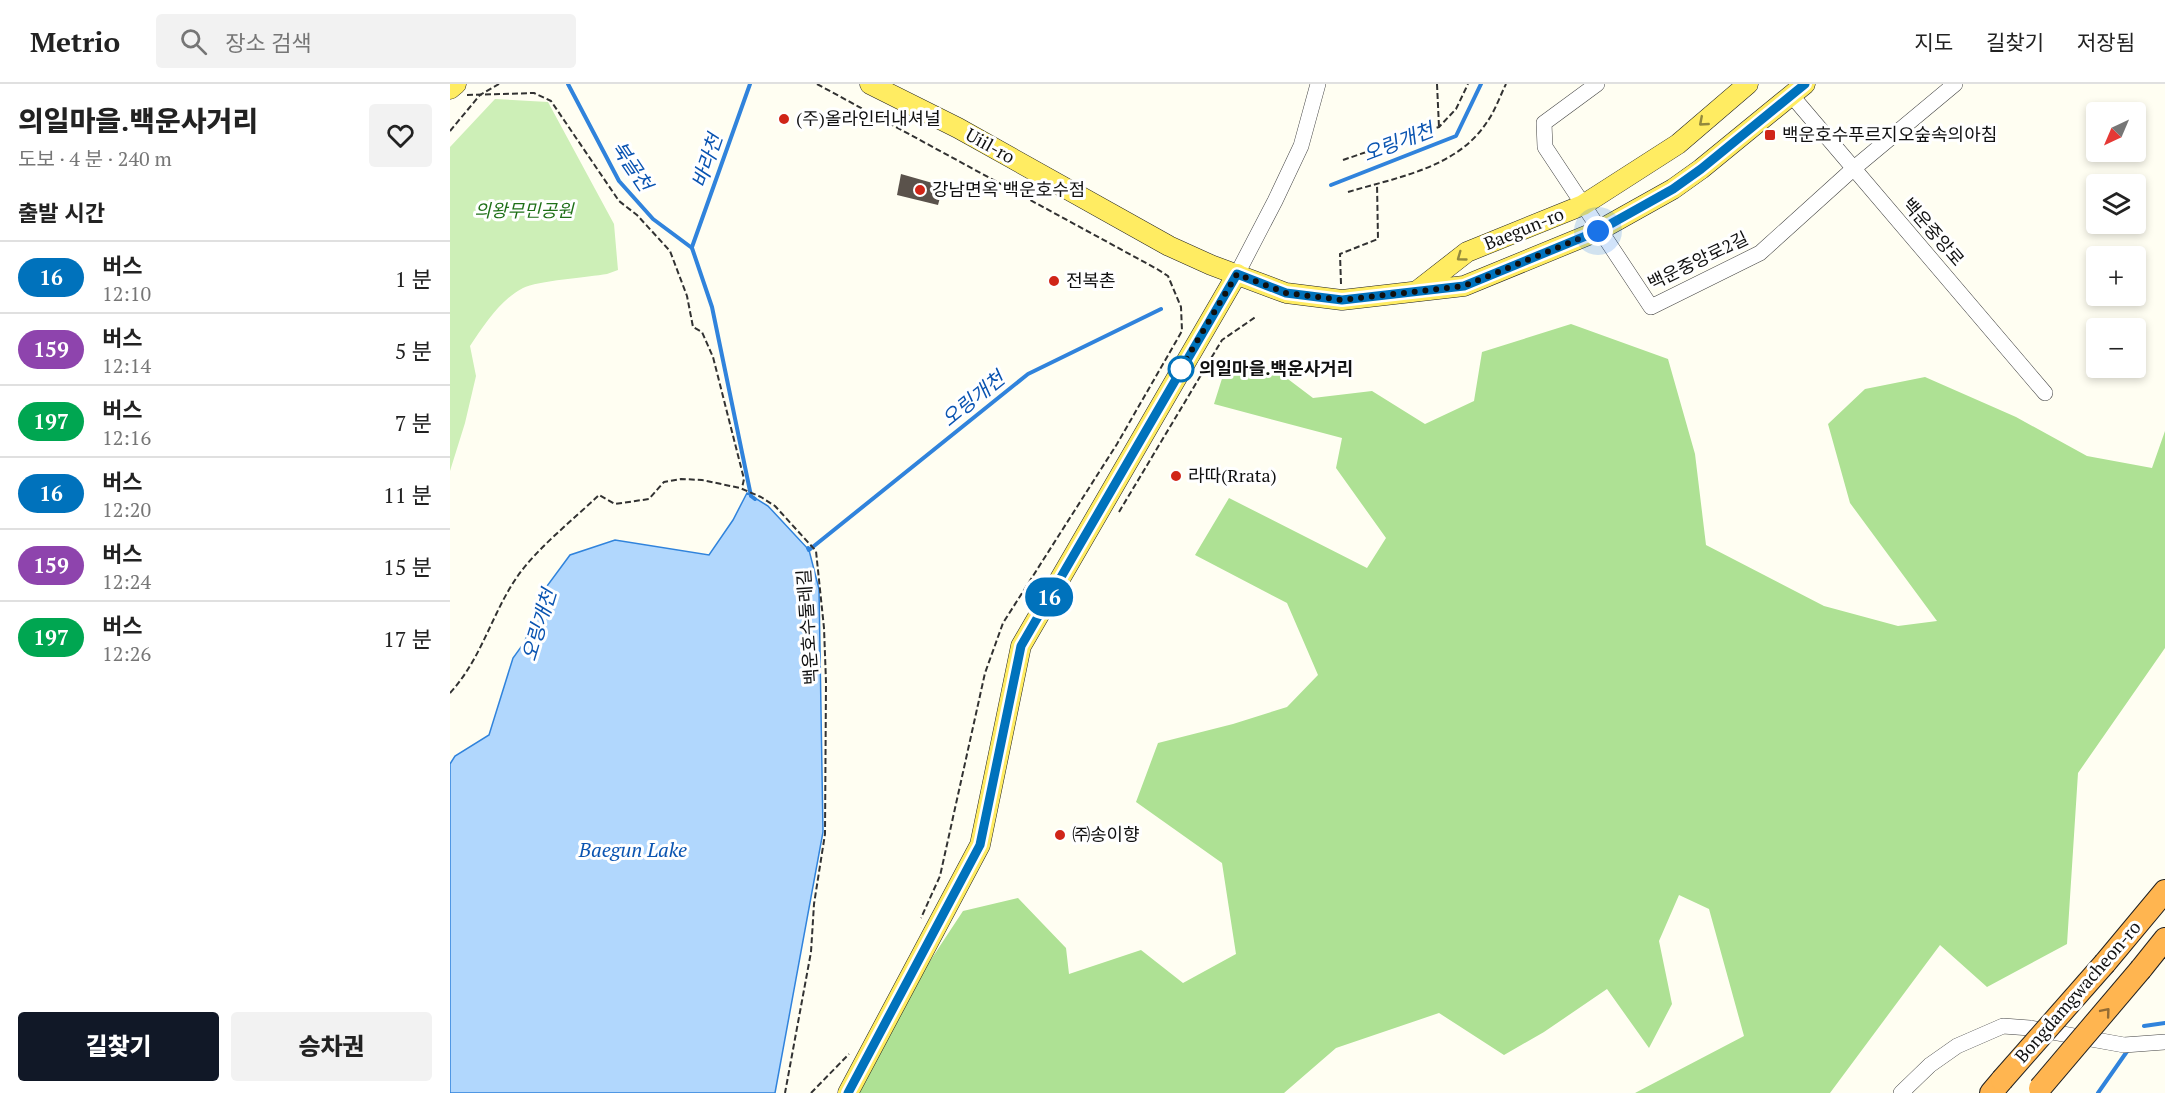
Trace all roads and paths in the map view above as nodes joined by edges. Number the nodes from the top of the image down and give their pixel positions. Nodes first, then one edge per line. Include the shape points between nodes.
1 (499, 84) edge
2 (817, 84) edge
3 (870, 84) edge
4 (1318, 84) edge
5 (1437, 84) edge
6 (1468, 84) edge
7 (1506, 84) edge
8 (1598, 84) edge
9 (1748, 84) edge
10 (1955, 84) edge
11 (455, 89) edge
12 (1798, 90) edge
13 (480, 95) junction
14 (1439, 127) junction
15 (450, 131) edge
16 (1343, 160) dead end
17 (1650, 162) junction
18 (1853, 169) junction
19 (1377, 183) junction
20 (1673, 189) junction
21 (1348, 192) dead end
22 (1583, 205) junction
23 (1598, 231) junction
24 (1237, 274) junction
25 (1168, 276) dead end
26 (1417, 291) junction
27 (1342, 300) junction
28 (1257, 316) dead end
29 (2045, 393) dead end
30 (742, 489) junction
31 (1114, 519) dead end
32 (450, 693) edge
33 (2165, 891) edge
34 (2165, 939) edge
35 (876, 1042) junction
36 (2165, 1042) edge
37 (1996, 1087) edge
38 (2038, 1091) edge
39 (785, 1093) edge
40 (811, 1093) edge
41 (848, 1093) edge
42 (1901, 1093) edge

1 - 13 path
2 - 25 path
3 - 24 main road, Uiil-ro via 958,128 1168,246
4 - 24 street via 1301,146
5 - 14 path
6 - 14 path via 1456,109
7 - 19 path via 1488,122 1454,156
8 - 22 street, 백운중앙로2길 via 1544,123 1545,147
9 -> 17 main road, Baegun-ro via 1678,144
10 - 18 street
11 - 13 path
12 - 18 street, 백운중앙로
12 - 20 main road, Baegun-ro
13 - 15 path
13 - 30 path via 534,93 551,100 619,201 638,215 670,251 687,296 693,327 702,332 712,357 744,479
14 - 16 path
17 - 20 main road via 1644,188 1651,192
17 - 22 main road, Baegun-ro
18 - 23 street, 백운중앙로2길 via 1760,253 1650,308
18 - 29 street, 백운중앙로
19 - 21 path
19 - 27 path via 1378,239 1340,254
20 - 23 main road, Baegun-ro
22 - 23 street, 백운중앙로2길
22 -> 26 main road, Baegun-ro via 1467,252
23 - 26 main road, Baegun-ro via 1464,286
24 - 27 main road, Baegun-ro via 1286,293
24 - 35 main road via 1021,646 980,845
26 - 27 main road, Baegun-ro
28 - 31 path via 1222,340
30 - 32 path, 백운호수둘레길 via 681,479 664,482 649,499 615,504 599,495 517,577 466,676
30 - 39 path, 백운호수둘레길 via 775,506 816,551 824,628 825,834 811,952
33 - 37 highway, Bongdamgwacheon-ro, bridge
38 -> 34 highway, Bongdamgwacheon-ro, bridge
35 - 40 path via 854,1050
35 - 41 main road
36 - 42 street via 2124,1045 2002,1026 1957,1046

